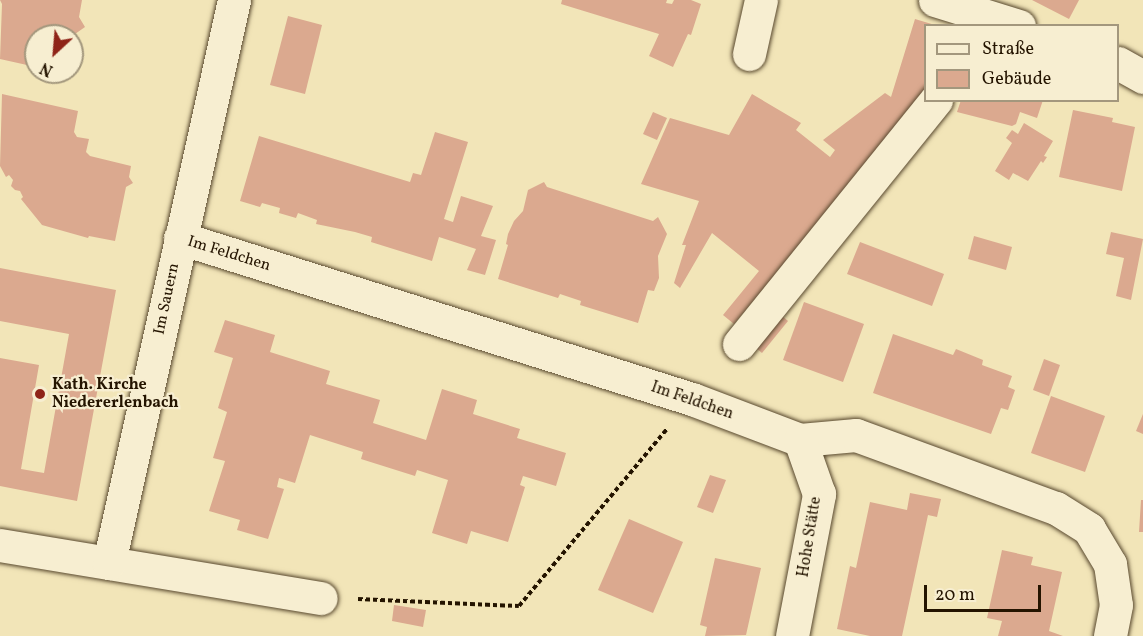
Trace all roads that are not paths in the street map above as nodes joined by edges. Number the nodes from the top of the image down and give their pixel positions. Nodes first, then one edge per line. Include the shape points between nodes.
1 (234, 0) edge
2 (760, 0) edge
3 (935, 0) edge
4 (984, 20) edge
5 (1007, 24) edge
6 (749, 54) dead end
7 (1119, 64) edge
8 (1143, 77) edge
9 (934, 102) edge
10 (180, 238) junction
11 (738, 344) dead end
12 (800, 440) junction
13 (0, 545) edge
14 (109, 563) junction
15 (321, 598) road end
16 (792, 636) edge
17 (1110, 636) edge

1 - 10 street, Im Sauern
2 - 6 street
3 - 4 street
4 - 5 street
7 - 8 street
9 - 11 street
10 - 12 street, Im Feldchen via 692,399
10 - 14 street, Im Sauern
12 - 16 street, Hohe Stätte via 819,494
12 - 17 street, Im Feldchen via 855,435 1056,508 1089,529 1110,564 1116,605
13 - 14 street
14 - 15 street

